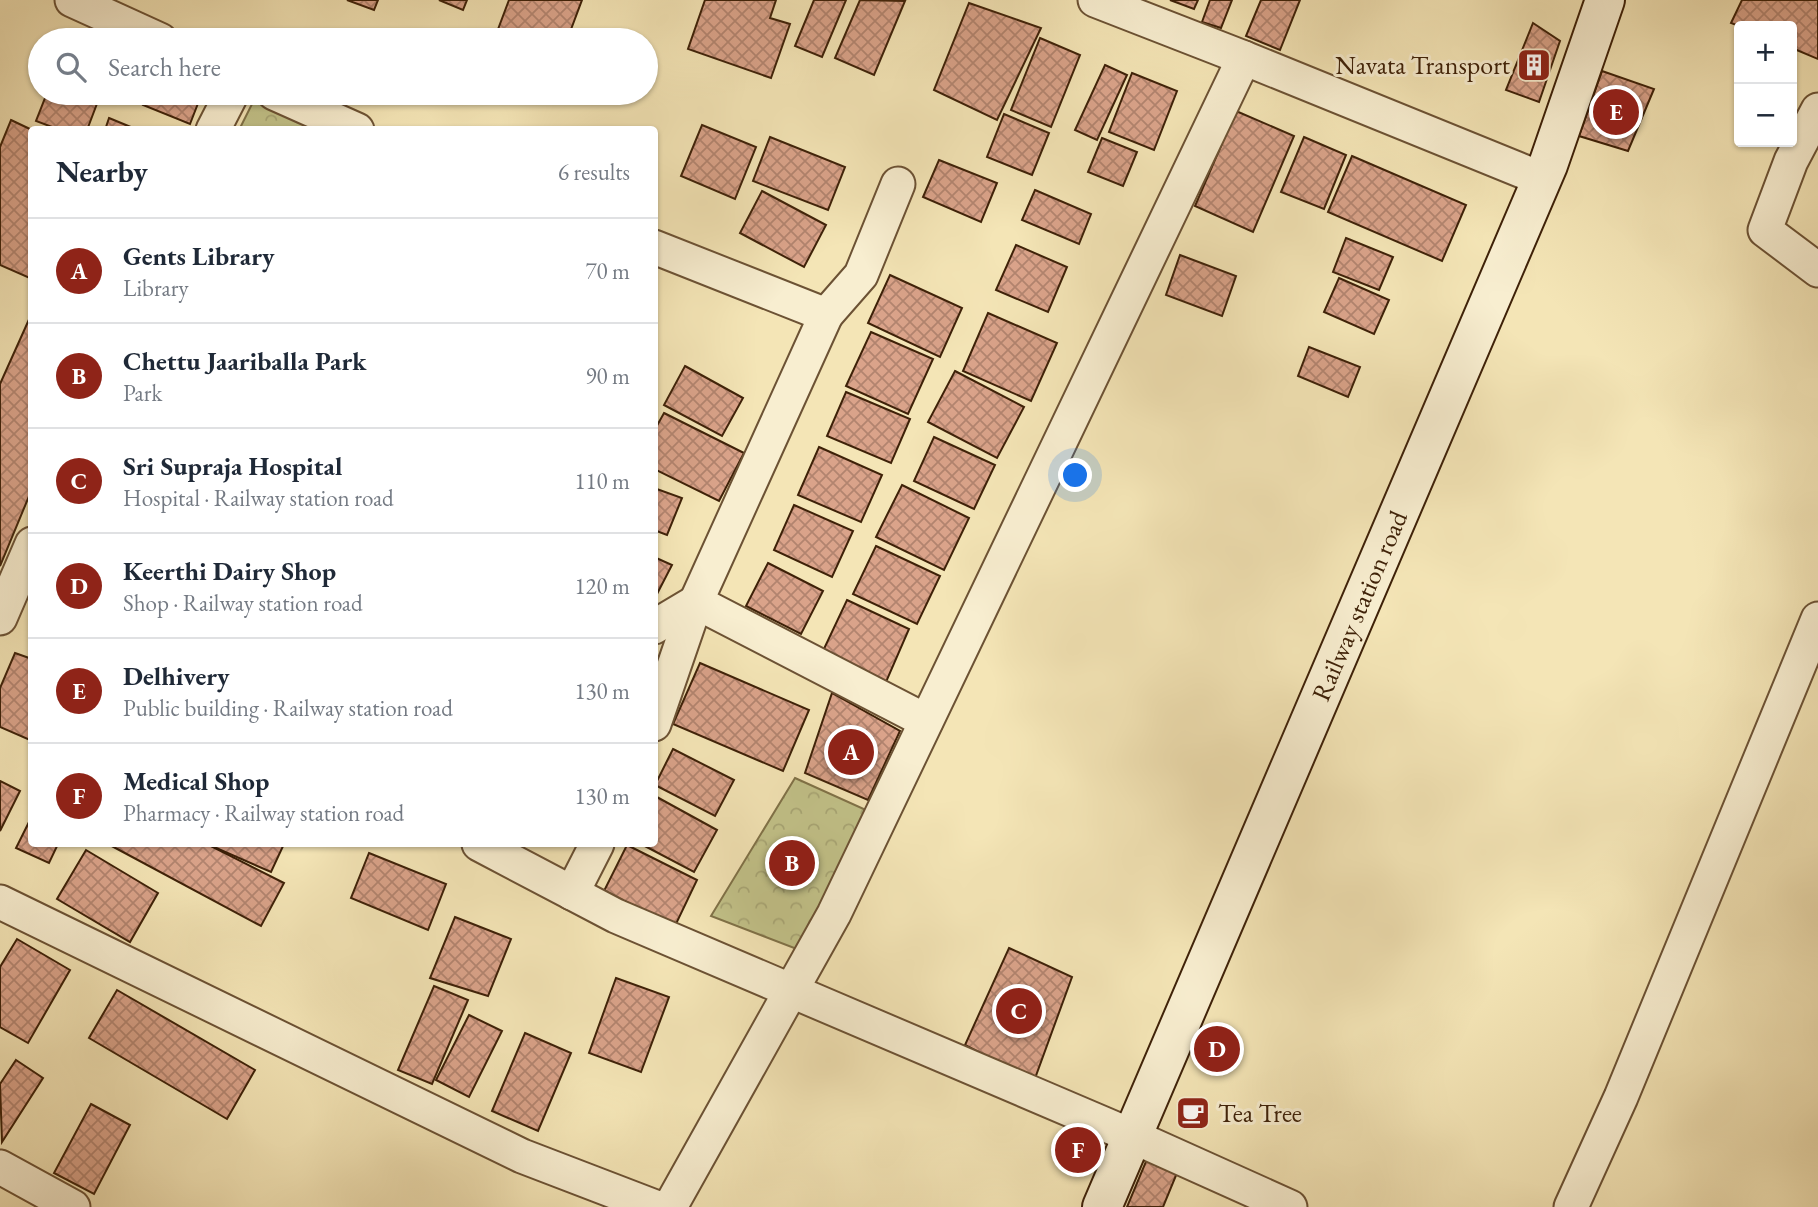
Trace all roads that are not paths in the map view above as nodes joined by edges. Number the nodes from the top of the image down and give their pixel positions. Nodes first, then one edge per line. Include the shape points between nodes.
1 (72, 0) edge
2 (1095, 0) edge
3 (1605, 0) edge
4 (1137, 8) edge
5 (134, 28) edge
6 (1244, 58) junction
7 (226, 105) edge
8 (301, 105) edge
9 (1818, 110) edge
10 (216, 126) edge
11 (349, 126) edge
12 (1542, 179) junction
13 (898, 184) dead end
14 (658, 249) edge
15 (1818, 270) edge
16 (826, 314) junction
17 (28, 558) edge
18 (15, 603) edge
19 (696, 603) junction
20 (1818, 619) edge
21 (658, 625) edge
22 (658, 712) edge
23 (926, 721) junction
24 (486, 847) edge
25 (595, 847) edge
26 (572, 893) junction
27 (0, 902) edge
28 (791, 991) junction
29 (1132, 1136) junction
30 (0, 1167) edge
31 (73, 1207) edge
32 (655, 1207) edge
33 (670, 1207) edge
34 (1102, 1207) edge
35 (1290, 1207) edge
36 (1571, 1207) edge

1 - 5 street
2 - 4 street
3 - 12 street, Railway station road
4 - 6 street
6 - 12 street
6 - 23 street
7 - 10 street
8 - 11 street
9 - 15 street via 1791,161 1765,230
12 - 29 street, Railway station road
13 - 16 street via 861,275
14 - 16 street
16 - 19 street
17 - 18 street
19 - 21 street
19 - 22 street
19 - 23 street
20 - 36 street
23 - 28 street via 834,914
24 - 26 street
25 - 26 street
26 - 28 street
27 - 32 street via 522,1156
28 - 29 street
28 - 33 street
29 - 34 street, Railway station road
29 - 35 street
30 - 31 street

